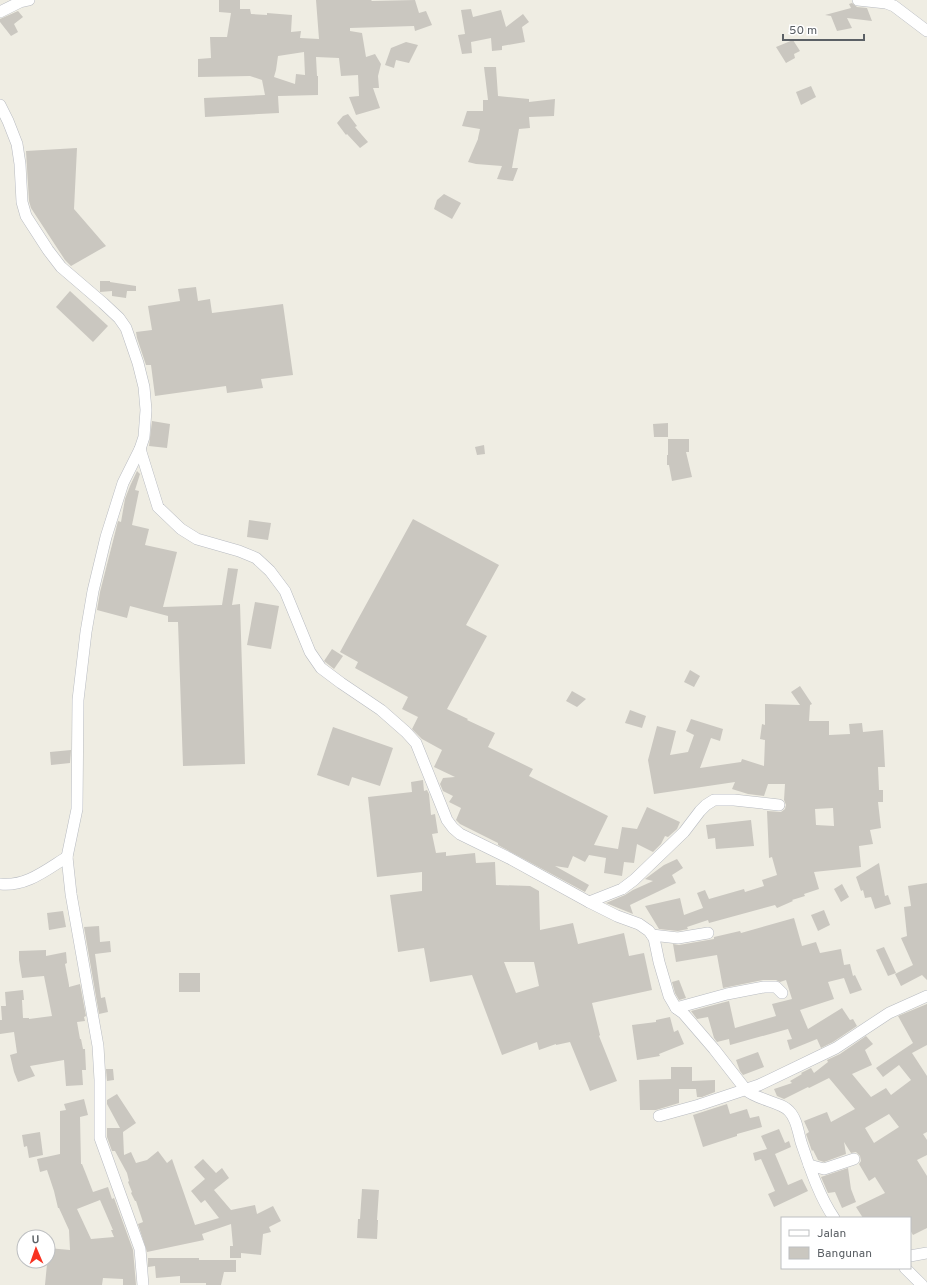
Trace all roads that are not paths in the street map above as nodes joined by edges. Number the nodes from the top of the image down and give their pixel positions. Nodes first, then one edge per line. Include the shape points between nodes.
1 (1, 0) edge
2 (29, 0) edge
3 (858, 0) edge
4 (12, 6) junction
5 (0, 12) edge
6 (927, 31) edge
7 (0, 105) edge
8 (140, 449) junction
9 (779, 805) dead end
10 (67, 857) junction
11 (0, 884) edge
12 (589, 902) junction
13 (708, 933) dead end
14 (652, 935) junction
15 (782, 993) dead end
16 (927, 996) edge
17 (676, 1008) junction
18 (746, 1090) junction
19 (658, 1116) dead end
20 (854, 1159) dead end
21 (809, 1165) junction
22 (833, 1217) edge
23 (927, 1253) edge
24 (911, 1256) edge
25 (906, 1269) edge
26 (143, 1285) edge
27 (922, 1285) edge

1 - 4 street
2 - 4 street
3 - 6 street via 894,6
4 - 5 street
7 - 8 street via 17,144 23,206 31,226 61,267 119,318 126,328 138,363 146,402 146,428
8 - 10 street via 123,483 93,590 78,700 77,809
8 - 12 street via 158,507 181,529 196,539 256,558 285,591 310,652 321,668 381,710 416,743 453,828
9 - 12 street via 714,800 700,810 684,832 634,880 622,889
10 - 11 street via 29,880 11,885
10 - 26 street via 71,894 98,1046 100,1138 140,1249
12 - 14 street via 639,924
13 - 14 street via 678,938
14 - 17 street via 669,996
15 - 17 street via 776,987 764,987
16 - 18 street via 889,1013 836,1048
17 - 18 street via 714,1049
18 - 19 street
18 - 21 street via 789,1110 795,1119
20 - 21 street via 824,1169
21 - 22 street
23 - 24 street
25 - 27 street

